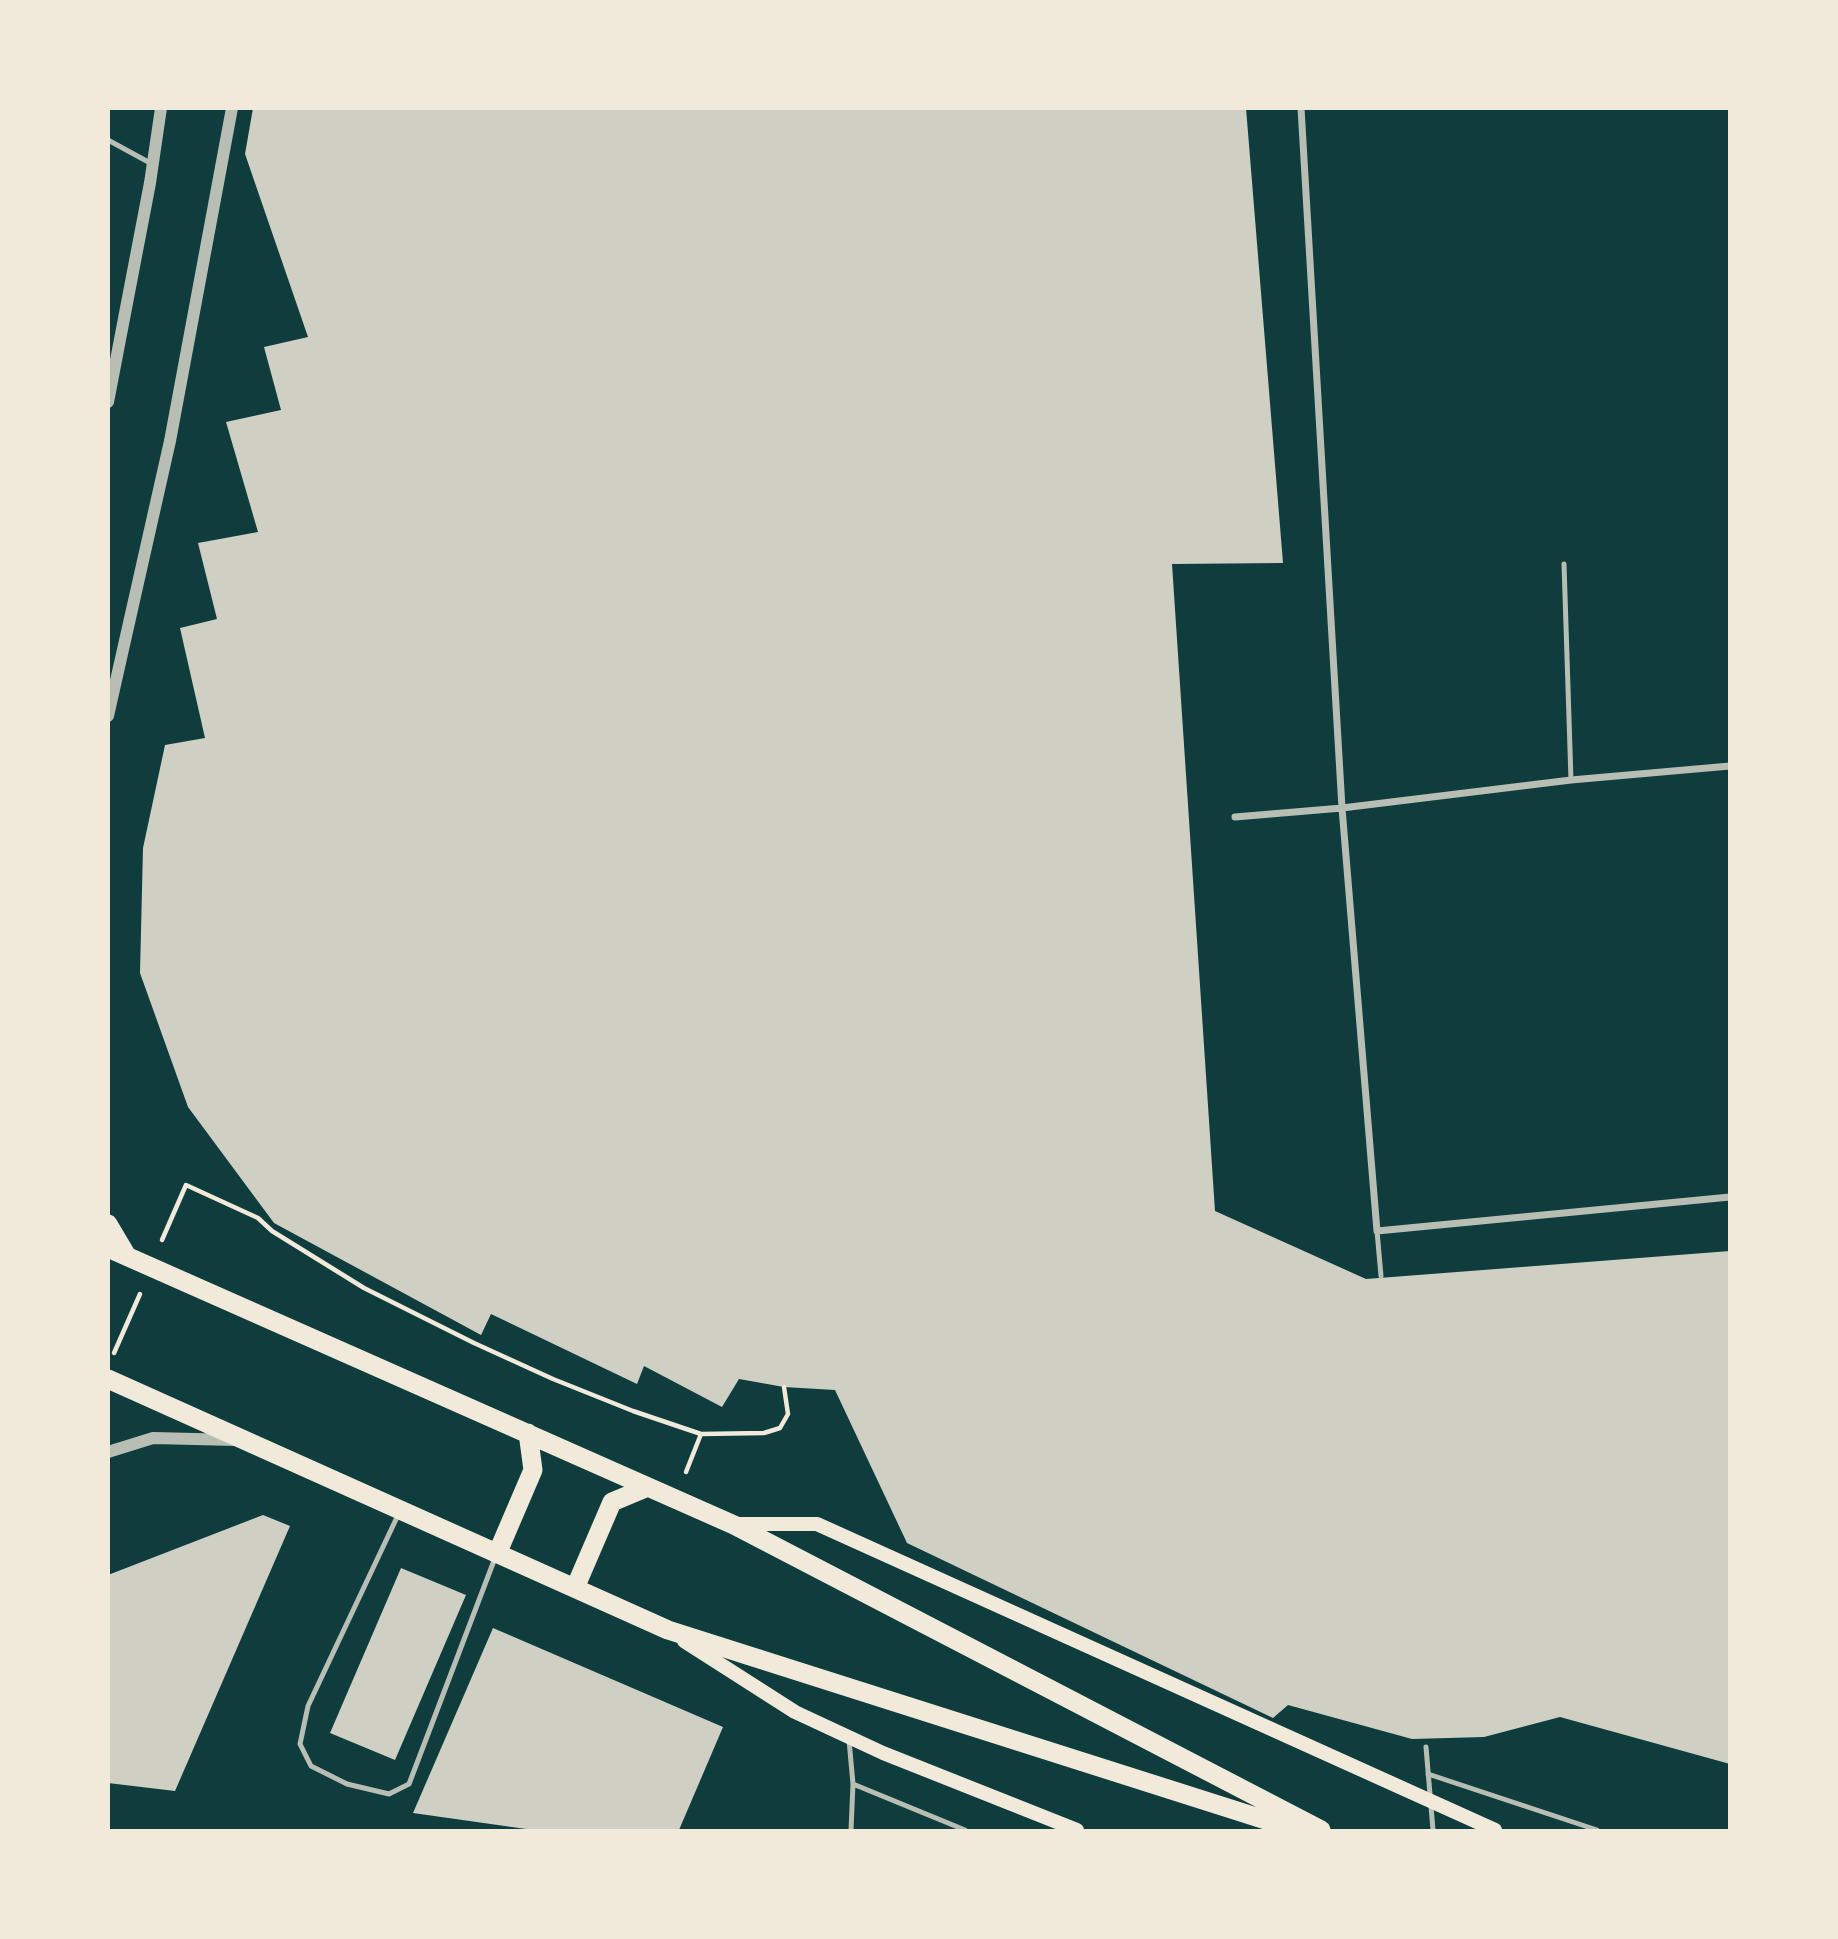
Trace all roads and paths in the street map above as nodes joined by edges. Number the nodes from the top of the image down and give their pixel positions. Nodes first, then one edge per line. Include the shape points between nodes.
1 (161, 108) edge
2 (232, 108) edge
3 (1301, 108) edge
4 (108, 140) edge
5 (153, 164) junction
6 (108, 402) edge
7 (1564, 564) dead end
8 (108, 716) edge
9 (1730, 766) edge
10 (1571, 780) junction
11 (1342, 808) junction
12 (1235, 817) dead end
13 (186, 1185) dead end
14 (1730, 1196) edge
15 (108, 1224) edge
16 (1377, 1231) junction
17 (118, 1252) edge
18 (1381, 1276) dead end
19 (108, 1379) edge
20 (784, 1387) dead end
21 (528, 1433) junction
22 (701, 1434) junction
23 (245, 1441) junction
24 (108, 1452) edge
25 (648, 1487) junction
26 (676, 1499) junction
27 (400, 1510) junction
28 (734, 1524) junction
29 (496, 1554) junction
30 (575, 1588) junction
31 (668, 1630) junction
32 (849, 1737) junction
33 (1426, 1746) dead end
34 (1428, 1774) junction
35 (853, 1784) junction
36 (1431, 1801) junction
37 (1070, 1829) edge
38 (851, 1830) edge
39 (965, 1830) edge
40 (1297, 1830) edge
41 (1321, 1830) edge
42 (1433, 1830) edge
43 (1495, 1830) edge
44 (1597, 1830) edge

1 - 5 street
2 - 8 street via 170,441
3 - 11 street
4 - 5 lane
5 - 6 street
7 - 10 lane
9 - 10 street
10 - 11 street
11 - 12 street
11 - 16 street
13 - 22 path via 258,1218 364,1289 474,1343 553,1379
14 - 16 street
15 - 17 highway
16 - 18 lane
17 - 21 highway
19 - 23 highway
20 - 22 path via 788,1414 780,1427 764,1433
21 - 25 highway
21 - 29 highway via 533,1470
22 - 26 path
23 - 24 street via 153,1438
23 - 27 highway
25 - 26 highway
25 - 30 highway via 612,1502
26 - 28 highway
27 - 29 highway
27 - 29 lane via 308,1706 300,1744 311,1766 347,1784 389,1794 409,1784
28 - 36 main road via 817,1524
28 - 41 highway
29 - 30 highway
30 - 31 highway
31 - 32 main road via 795,1712
31 - 40 highway
32 - 35 lane
32 - 37 main road
33 - 34 lane
34 - 36 lane
34 - 44 lane
35 - 38 lane
35 - 39 lane
36 - 42 lane
36 - 43 main road

